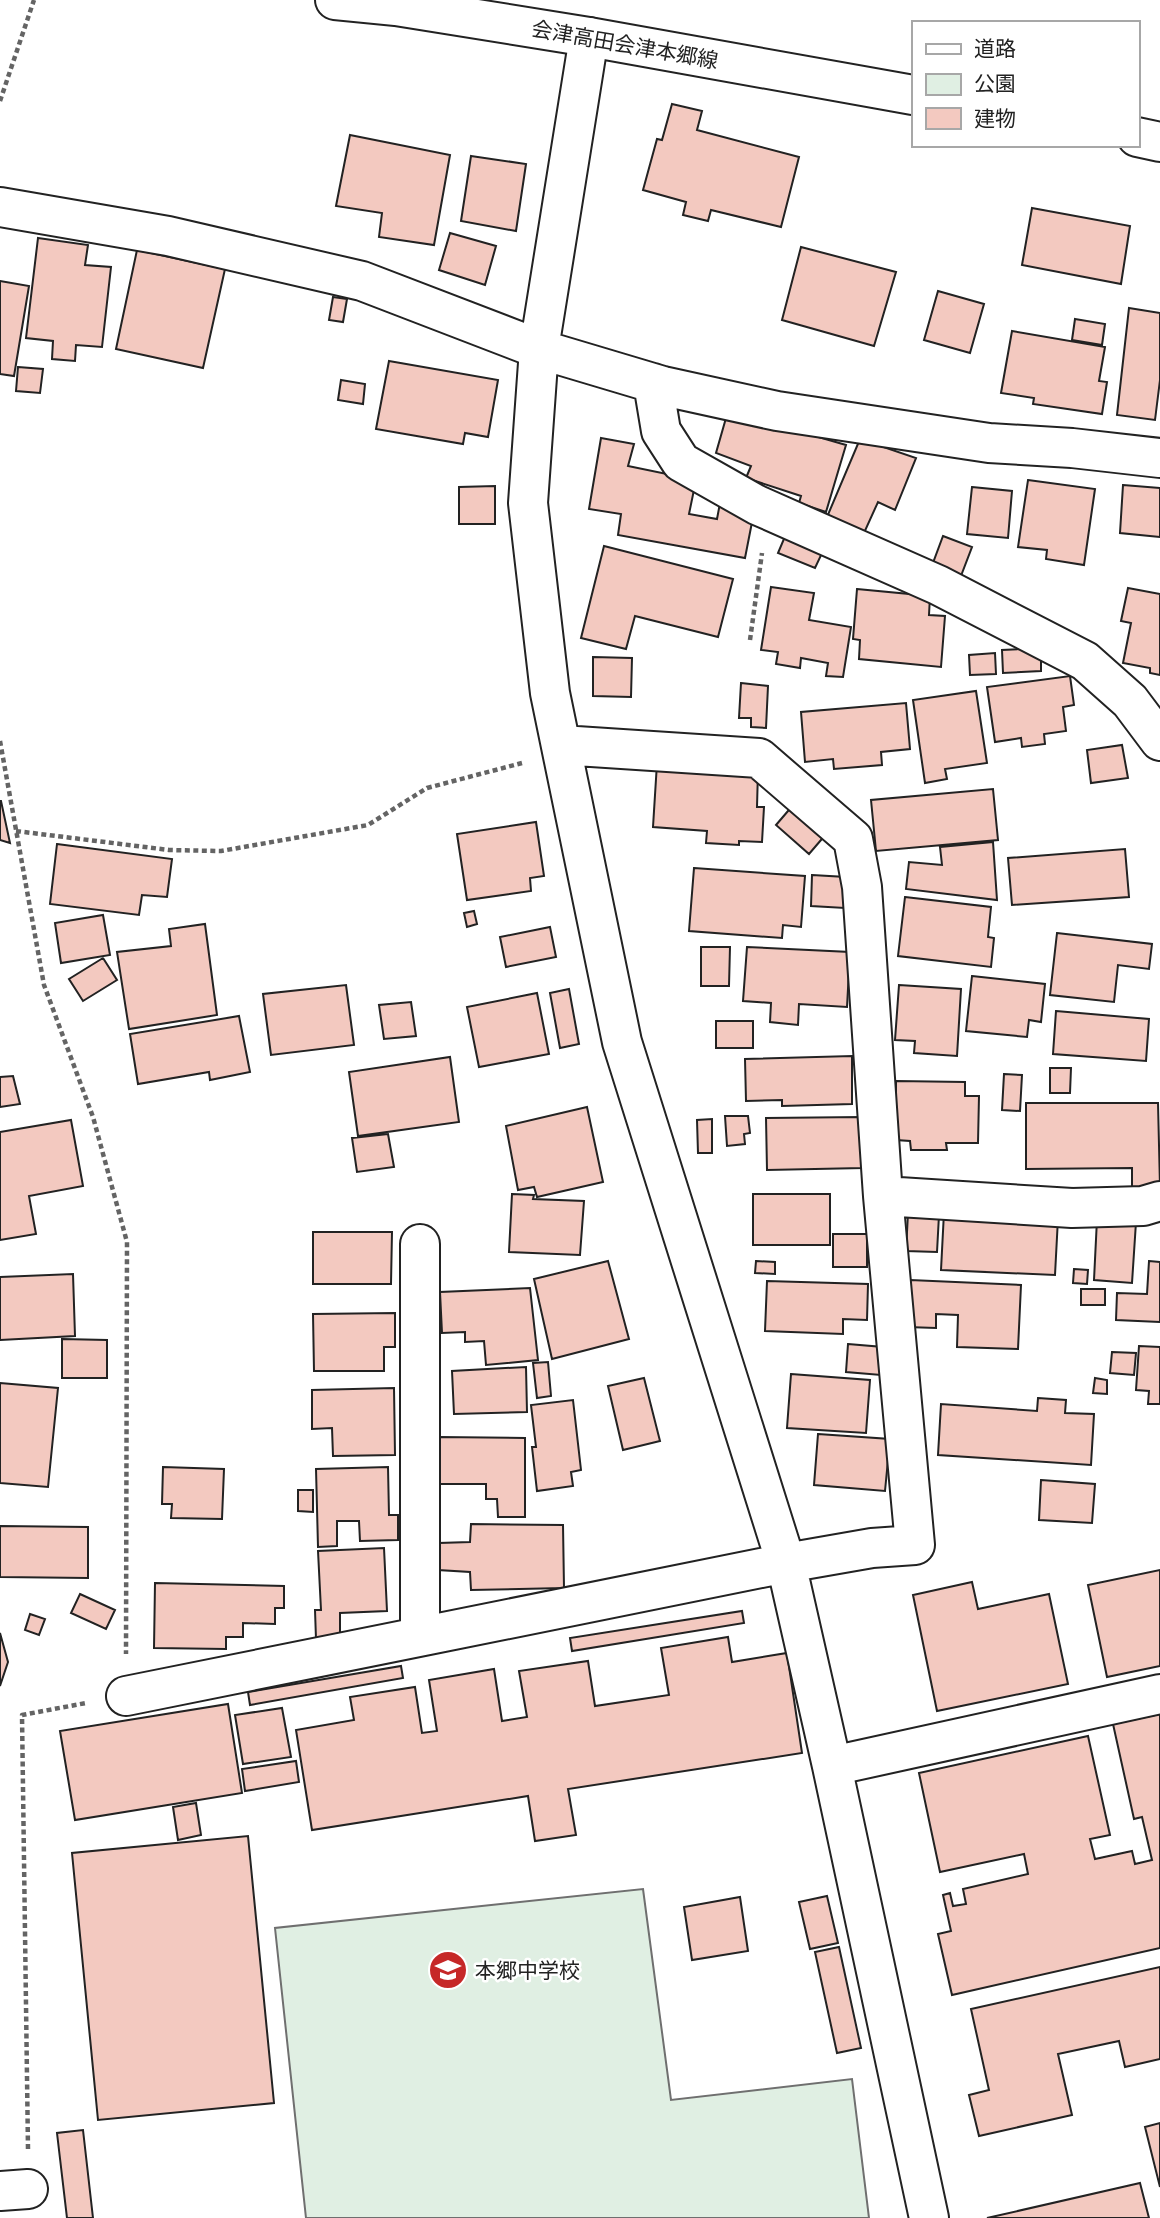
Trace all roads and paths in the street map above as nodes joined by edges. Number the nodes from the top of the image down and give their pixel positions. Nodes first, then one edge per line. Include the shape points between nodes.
1 (34, 0) edge
2 (335, 0) edge
3 (589, 37) junction
4 (912, 95) edge
5 (0, 101) edge
6 (1139, 137) edge
7 (1160, 142) edge
8 (0, 207) edge
9 (539, 349) junction
10 (653, 383) junction
11 (1160, 458) edge
12 (768, 510) junction
13 (750, 640) dead end
14 (0, 741) edge
15 (1160, 741) edge
16 (561, 749) junction
17 (16, 831) junction
18 (883, 1196) junction
19 (1160, 1201) edge
20 (420, 1244) dead end
21 (786, 1563) junction
22 (420, 1636) junction
23 (1160, 1695) edge
24 (125, 1696) junction
25 (832, 1766) junction
26 (14, 2190) edge
27 (929, 2218) edge

1 - 5 path
2 - 3 street, 会津高田会津本郷線
3 - 4 street, 会津高田会津本郷線
3 - 9 street
6 - 7 street
8 - 9 street via 168,236 362,281
9 - 10 street
9 - 16 street via 528,503
10 - 11 street via 863,426
10 - 12 street via 661,431 681,461
12 - 13 path
12 - 15 street via 938,585 1085,661 1130,701
14 - 17 path
16 - 17 path via 427,788 368,825 221,851 169,850
16 - 18 street via 759,758 853,839 862,887
16 - 21 street via 622,1042
17 - 24 path via 44,985 93,1117 127,1242
18 - 19 street via 1072,1208 1143,1206
18 - 21 street via 915,1545
20 - 22 street
21 - 22 street
21 - 25 street
22 - 24 street
23 - 25 street
24 - 26 path via 22,1715
25 - 27 street

